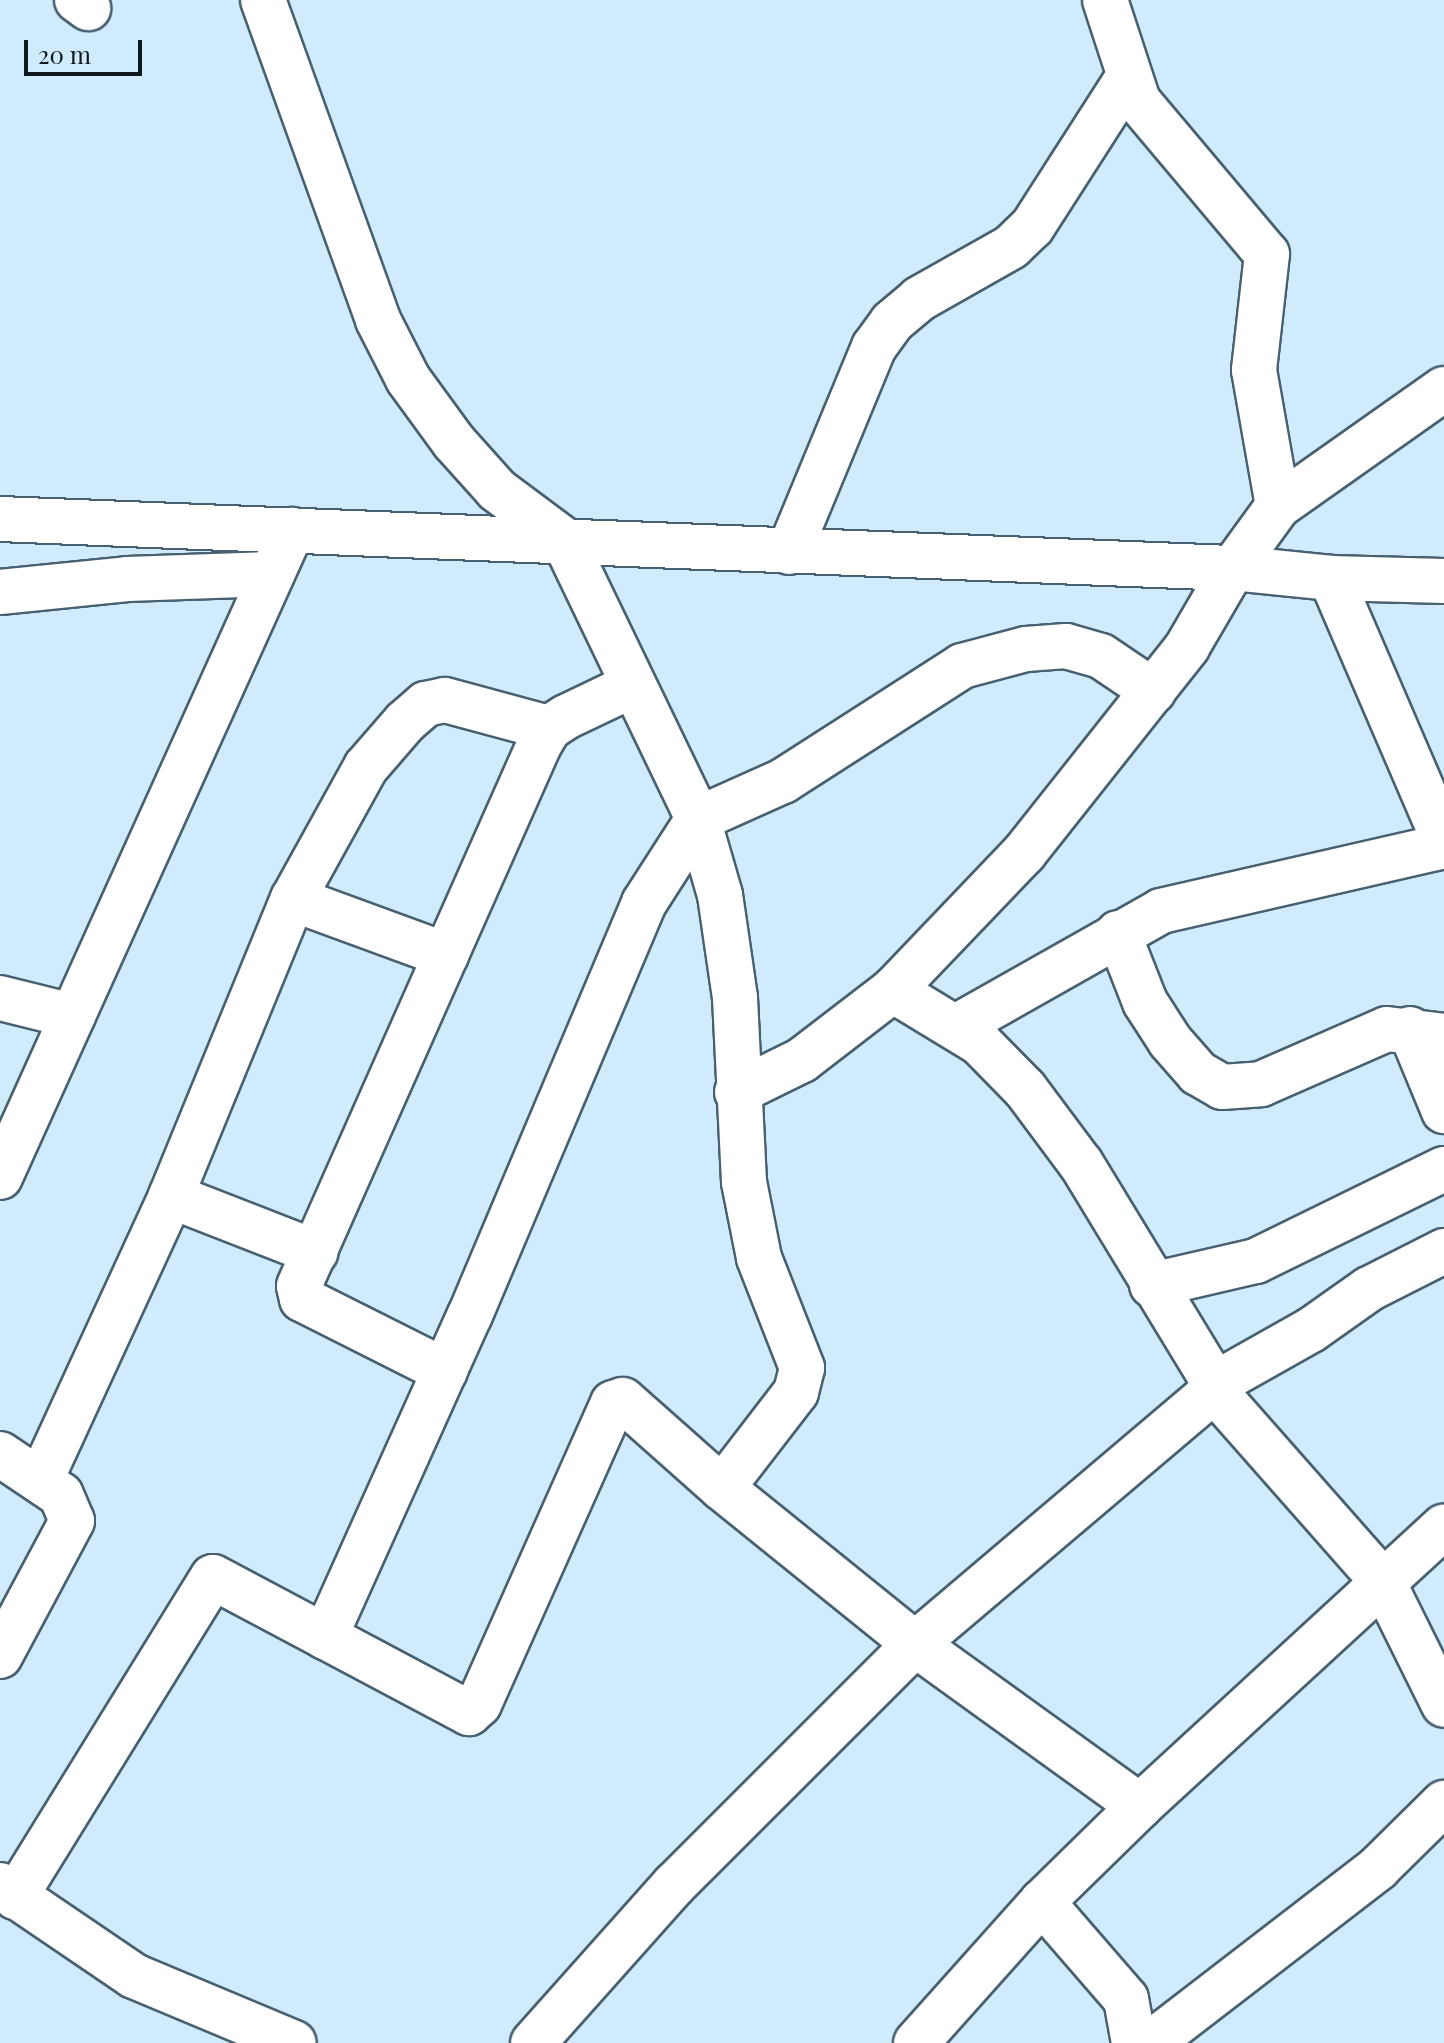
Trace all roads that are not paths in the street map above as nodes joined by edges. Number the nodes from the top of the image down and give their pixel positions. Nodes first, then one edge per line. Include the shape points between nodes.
1 (263, 0) edge
2 (1105, 0) edge
3 (1129, 76) junction
4 (1444, 389) edge
5 (1278, 506) junction
6 (0, 519) edge
7 (292, 530) junction
8 (564, 540) junction
9 (789, 552) junction
10 (1233, 568) junction
11 (272, 574) junction
12 (1331, 578) junction
13 (1444, 581) edge
14 (0, 592) edge
15 (633, 685) junction
16 (1153, 691) junction
17 (549, 728) junction
18 (698, 819) junction
19 (1444, 843) edge
20 (293, 899) junction
21 (1118, 933) junction
22 (446, 955) junction
23 (893, 990) junction
24 (0, 998) edge
25 (73, 1016) junction
26 (956, 1027) junction
27 (1427, 1032) edge
28 (737, 1092) junction
29 (1444, 1111) edge
30 (1444, 1169) edge
31 (0, 1177) edge
32 (171, 1196) junction
33 (1444, 1251) edge
34 (315, 1252) junction
35 (1152, 1285) junction
36 (445, 1371) junction
37 (1214, 1387) junction
38 (0, 1454) edge
39 (42, 1477) junction
40 (722, 1488) junction
41 (1444, 1526) edge
42 (1383, 1582) junction
43 (325, 1637) junction
44 (915, 1644) junction
45 (0, 1656) edge
46 (1444, 1705) edge
47 (1444, 1803) edge
48 (1140, 1806) junction
49 (7, 1891) edge
50 (1042, 1902) junction
51 (294, 2043) edge
52 (533, 2043) edge
53 (916, 2043) edge
54 (1134, 2043) edge
55 (1151, 2043) edge

1 - 8 street via 378,320 408,379 497,490
2 - 3 street
3 - 5 street via 1156,128 1267,254 1254,370
3 - 9 street via 1032,227 1011,247 919,299 874,347
4 - 5 street
5 - 10 street
6 - 7 street
7 - 8 street
7 - 11 street
8 - 9 street
8 - 15 street
9 - 10 street
10 - 12 street
10 - 16 street via 1213,607
11 - 14 street via 127,579
11 - 25 street
12 - 13 street
12 - 19 street
15 - 17 street
15 - 18 street
16 - 18 street via 1101,656 1066,646 1026,649 962,666 783,781
16 - 23 street via 1024,853
17 - 20 street via 445,700 426,704 366,767
17 - 22 street
18 - 28 street via 720,895 735,998
18 - 36 street via 644,903
19 - 21 street via 1207,897
20 - 22 street
20 - 32 street
21 - 26 street
21 - 27 street via 1145,1002 1170,1041 1198,1073 1222,1087 1261,1084 1387,1029
22 - 34 street
23 - 26 street
23 - 28 street via 802,1060
24 - 25 street
25 - 31 street
26 - 35 street via 980,1043 1025,1089 1081,1164
27 - 29 street
28 - 40 street via 744,1182 759,1258 802,1377
30 - 35 street via 1256,1261
32 - 34 street
32 - 39 street
33 - 37 street via 1369,1289
34 - 36 street via 299,1286 302,1299
35 - 37 street
36 - 43 street
37 - 42 street
37 - 44 street
38 - 39 street
39 - 45 street via 61,1495 72,1521
40 - 43 street via 623,1400 613,1403 479,1704 469,1713
40 - 44 street
41 - 42 street
42 - 46 street
42 - 48 street
43 - 49 street via 213,1577
44 - 48 street
44 - 52 street via 674,1885
47 - 55 street via 1378,1868
48 - 50 street
49 - 51 street via 134,1976
50 - 53 street
50 - 54 street via 1126,1999

